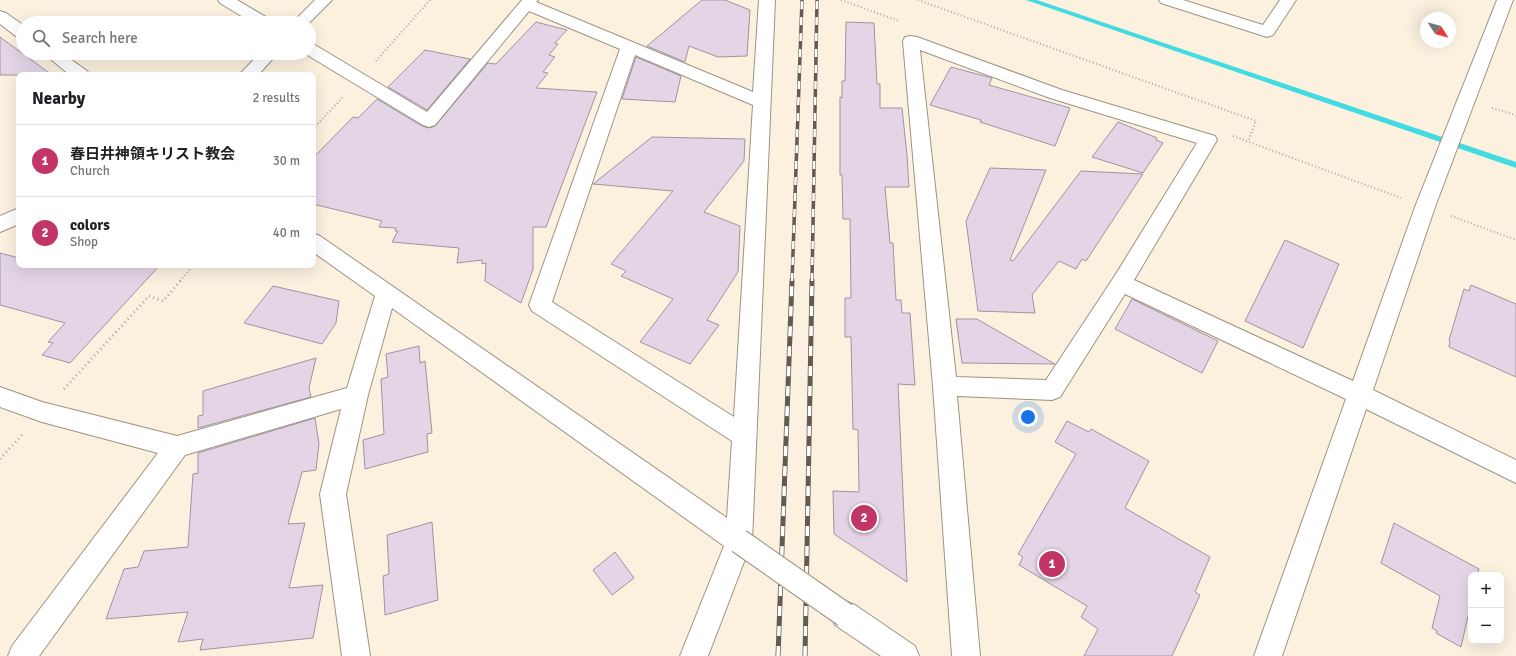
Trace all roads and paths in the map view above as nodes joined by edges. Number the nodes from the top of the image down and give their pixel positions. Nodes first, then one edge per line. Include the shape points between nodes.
1 (226, 0) edge
2 (324, 0) edge
3 (768, 0) edge
4 (918, 0) edge
5 (1167, 0) edge
6 (1288, 0) edge
7 (1505, 0) edge
8 (528, 2) edge
9 (0, 16) edge
10 (253, 16) edge
11 (307, 16) edge
12 (16, 28) edge
13 (630, 47) junction
14 (316, 53) edge
15 (61, 60) edge
16 (263, 60) edge
17 (77, 72) edge
18 (251, 72) edge
19 (761, 102) junction
20 (1248, 141) dead end
21 (316, 243) edge
22 (191, 268) edge
23 (1121, 283) junction
24 (386, 293) junction
25 (945, 386) junction
26 (356, 395) junction
27 (1360, 395) junction
28 (0, 397) edge
29 (42, 412) junction
30 (744, 436) junction
31 (177, 448) junction
32 (0, 459) edge
33 (1516, 472) edge
34 (739, 541) junction
35 (22, 656) edge
36 (356, 656) edge
37 (694, 656) edge
38 (905, 656) edge
39 (966, 656) edge
40 (1268, 656) edge

1 - 10 street
2 - 11 street
3 - 19 street
4 - 20 path via 1256,121
5 - 6 street via 1267,32
7 - 27 street via 1425,207
8 - 13 street
8 - 14 street via 429,121
9 - 12 street
13 - 19 street
13 - 30 street via 540,305
15 - 17 street
16 - 18 street
19 - 30 street
21 - 24 street
22 - 29 path via 163,300 149,296
23 - 25 street via 1052,390
23 - 25 street via 1208,140 1056,94 911,41
23 - 27 street
24 - 26 street
24 - 34 street
25 - 39 street
26 - 31 street
26 - 36 street via 333,494
27 - 33 street
27 - 40 street
28 - 29 street
29 - 31 street
29 - 32 path
30 - 34 street
31 - 35 street
34 - 37 street
34 - 38 street, bridge

